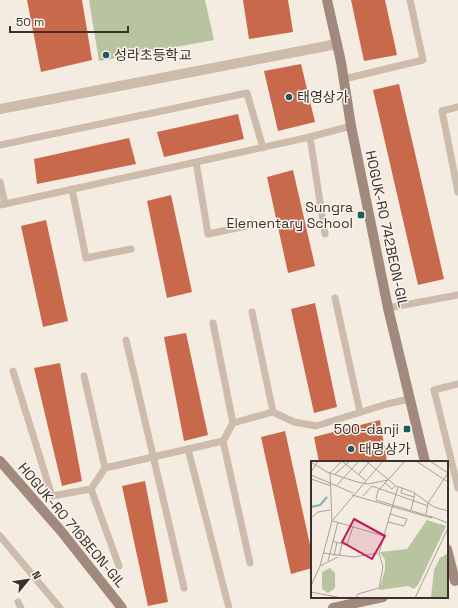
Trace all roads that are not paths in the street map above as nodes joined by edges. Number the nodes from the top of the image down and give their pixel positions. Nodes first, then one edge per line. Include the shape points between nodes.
1 (327, 0) edge
2 (410, 0) edge
3 (337, 44) junction
4 (344, 79) junction
5 (458, 107) edge
6 (0, 109) edge
7 (351, 126) junction
8 (310, 137) junction
9 (0, 145) edge
10 (263, 148) junction
11 (196, 162) junction
12 (0, 182) edge
13 (72, 189) junction
14 (458, 192) edge
15 (3, 204) edge
16 (251, 226) dead end
17 (325, 234) dead end
18 (131, 249) dead end
19 (458, 295) edge
20 (335, 298) dead end
21 (388, 308) junction
22 (252, 312) dead end
23 (213, 323) dead end
24 (126, 340) dead end
25 (13, 371) dead end
26 (84, 376) dead end
27 (458, 384) edge
28 (409, 399) junction
29 (273, 412) junction
30 (360, 412) junction
31 (234, 423) junction
32 (223, 441) junction
33 (188, 449) junction
34 (152, 457) junction
35 (0, 461) edge
36 (425, 461) edge
37 (105, 468) junction
38 (458, 488) edge
39 (91, 489) junction
40 (0, 536) edge
41 (448, 555) edge
42 (250, 563) dead end
43 (119, 566) dead end
44 (453, 581) edge
45 (184, 588) dead end
46 (378, 598) edge
47 (60, 608) edge
48 (122, 608) edge
49 (229, 608) edge
50 (333, 608) edge

1 - 3 street, HOGUK-RO 742BEON-GIL
2 - 4 lane via 423,60
3 - 4 street, HOGUK-RO 742BEON-GIL
3 - 6 street
4 - 7 street, HOGUK-RO 742BEON-GIL
5 - 14 lane via 442,111
7 - 8 lane
7 - 21 street, HOGUK-RO 742BEON-GIL
8 - 10 lane
8 - 17 lane
9 - 10 lane via 247,93
10 - 11 lane
11 - 13 lane
11 - 16 lane via 208,234
12 - 15 lane
13 - 15 lane
13 - 18 lane via 86,258
19 - 21 lane
20 - 30 lane
21 - 28 street, HOGUK-RO 742BEON-GIL
22 - 29 lane
23 - 31 lane
24 - 34 lane
25 - 39 lane via 52,496
26 - 37 lane
27 - 38 lane via 434,390
28 - 30 lane
28 - 36 street, HOGUK-RO 742BEON-GIL
29 - 30 lane via 294,422 316,426
29 - 31 lane
31 - 32 lane
32 - 33 lane
32 - 42 lane
33 - 34 lane
33 - 49 lane
34 - 37 lane
34 - 45 lane
35 - 48 street, HOGUK-RO 716BEON-GIL via 61,531
37 - 39 lane
39 - 43 lane
40 - 47 lane
41 - 44 street
46 - 50 street

